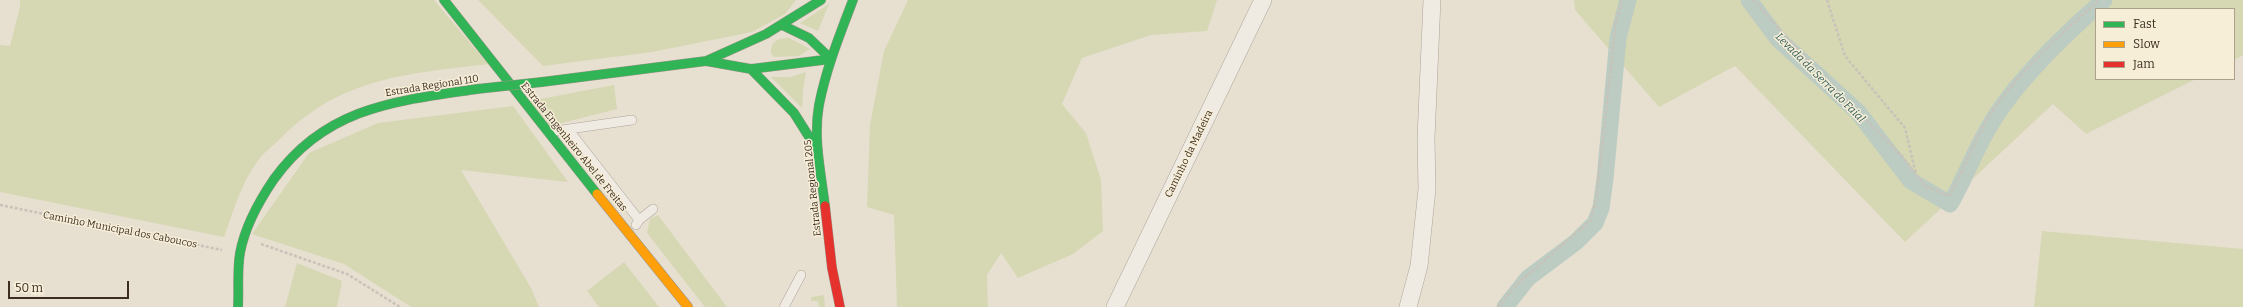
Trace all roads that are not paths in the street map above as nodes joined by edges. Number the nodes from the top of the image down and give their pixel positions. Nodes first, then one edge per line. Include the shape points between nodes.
1 (444, 0) edge
2 (821, 0) edge
3 (853, 0) edge
4 (1263, 0) edge
5 (1432, 0) edge
6 (782, 25) junction
7 (766, 34) junction
8 (760, 48) dead end
9 (830, 59) junction
10 (706, 61) junction
11 (752, 65) junction
12 (632, 120) dead end
13 (568, 129) junction
14 (547, 132) junction
15 (818, 150) junction
16 (653, 209) dead end
17 (639, 220) junction
18 (630, 235) junction
19 (801, 275) dead end
20 (238, 307) edge
21 (688, 307) edge
22 (784, 307) edge
23 (840, 307) edge
24 (1115, 307) edge
25 (1408, 307) edge

1 - 14 main road, Estrada Engenheiro Abel de Freitas
2 - 6 main road, Estrada Regional 110
3 - 9 main road, Estrada Regional 205
4 - 24 street, Caminho da Madeira
5 - 25 street via 1426,138 1427,189 1419,266
6 - 7 main road, Estrada Regional 110
6 - 9 main road via 809,38
7 - 8 main road
7 - 10 main road, Estrada Regional 110
9 - 11 main road, Estrada Regional 110
9 - 15 main road, Estrada Regional 205 via 819,106
10 - 11 main road, Estrada Regional 110
10 - 20 main road, Estrada Regional 110, bridge via 414,98 341,118 293,153 272,180 257,206 240,254
11 - 15 main road via 794,113
12 - 13 lane
13 - 14 lane
13 - 17 lane
14 - 18 main road, Estrada Engenheiro Abel de Freitas
15 - 23 main road, Estrada Regional 205 via 832,268
16 - 17 lane
17 - 18 lane
18 - 21 main road, Estrada Engenheiro Abel de Freitas
19 - 22 lane

